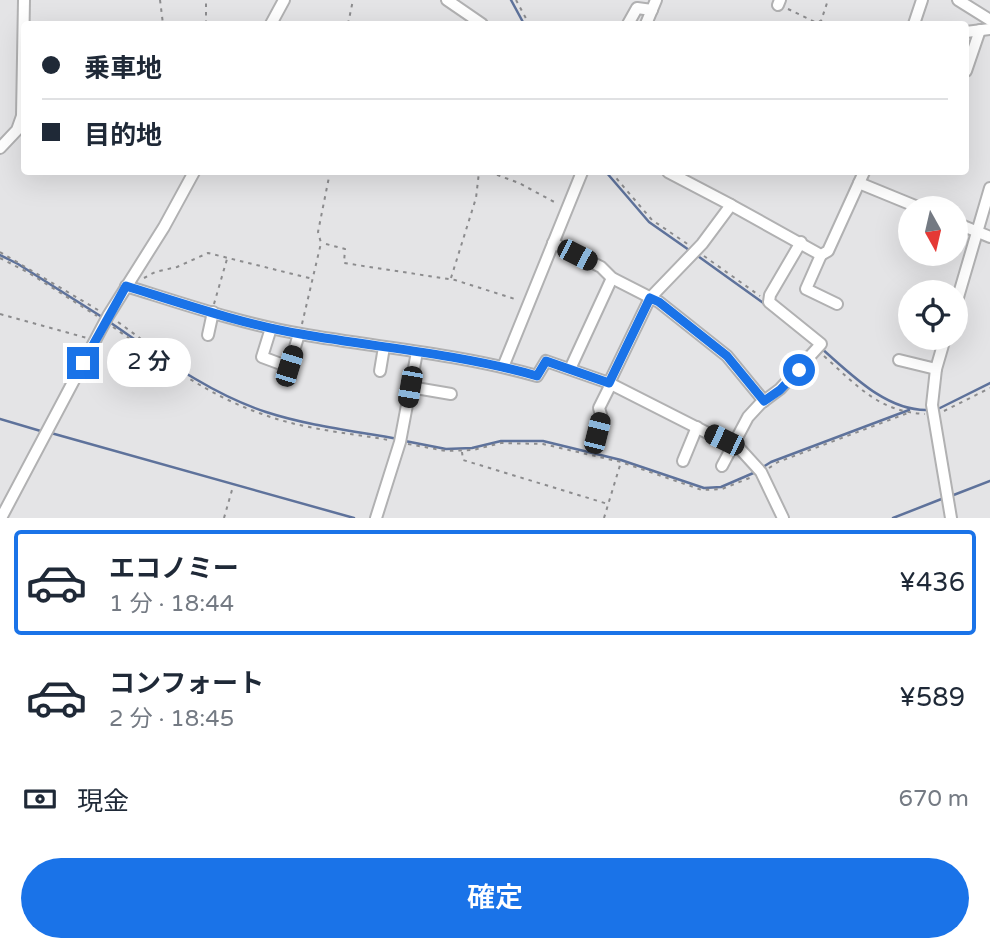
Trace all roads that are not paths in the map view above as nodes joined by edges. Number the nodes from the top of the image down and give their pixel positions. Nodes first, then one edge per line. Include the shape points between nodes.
1 (24, 0) edge
2 (284, 0) edge
3 (447, 0) edge
4 (922, 0) edge
5 (958, 0) edge
6 (654, 5) edge
7 (990, 20) edge
8 (24, 21) edge
9 (273, 21) edge
10 (478, 21) edge
11 (630, 21) edge
12 (915, 21) edge
13 (985, 30) edge
14 (969, 65) edge
15 (21, 120) edge
16 (0, 148) edge
17 (192, 175) edge
18 (581, 175) edge
19 (674, 175) edge
20 (863, 175) edge
21 (859, 183) junction
22 (990, 188) edge
23 (898, 200) edge
24 (731, 205) junction
25 (968, 228) edge
26 (977, 232) junction
27 (990, 237) edge
28 (800, 242) junction
29 (553, 243) junction
30 (821, 255) junction
31 (612, 278) junction
32 (963, 280) edge
33 (126, 286) junction
34 (650, 298) junction
35 (837, 304) dead end
36 (213, 312) junction
37 (271, 328) junction
38 (299, 334) junction
39 (208, 335) dead end
40 (384, 347) junction
41 (942, 350) edge
42 (417, 352) junction
43 (899, 360) dead end
44 (503, 367) junction
45 (570, 369) junction
46 (936, 369) junction
47 (380, 371) dead end
48 (610, 383) junction
49 (410, 387) junction
50 (451, 394) dead end
51 (764, 401) junction
52 (697, 427) junction
53 (597, 433) dead end
54 (732, 445) junction
55 (683, 461) dead end
56 (722, 466) dead end
57 (1, 518) edge
58 (376, 518) edge
59 (783, 518) edge
60 (951, 518) edge

1 - 8 street
2 - 9 street
3 - 10 street
4 - 12 street
5 - 7 street
6 - 11 street via 637,8
13 - 14 street
15 - 16 street
17 - 33 street
18 - 29 street
19 - 24 street
20 - 21 street
21 - 23 street
21 - 30 street via 828,251
22 - 26 street
24 - 28 street
24 - 34 street via 702,244
25 - 26 street
26 - 27 street
26 - 32 street
28 - 30 street
28 - 51 street via 769,302 821,344 780,390
29 - 31 street via 601,267
29 - 44 street
30 - 35 street via 806,289
31 - 34 street
31 - 45 street
33 - 36 street
33 - 57 street
34 - 48 street
34 - 51 street via 727,356
36 - 37 street
36 - 39 street
37 - 38 street
37 - 38 street via 262,357 289,366
38 - 40 street
40 - 42 street
40 - 47 street
41 - 46 street
42 - 44 street
42 - 49 street
43 - 46 street
44 - 45 street via 537,376 546,361
45 - 48 street
46 - 60 street via 932,405
48 - 52 street
48 - 53 street via 599,408
49 - 50 street
49 - 58 street via 400,442
51 - 54 street via 748,417
52 - 54 street
52 - 55 street
54 - 56 street
54 - 59 street via 761,472

